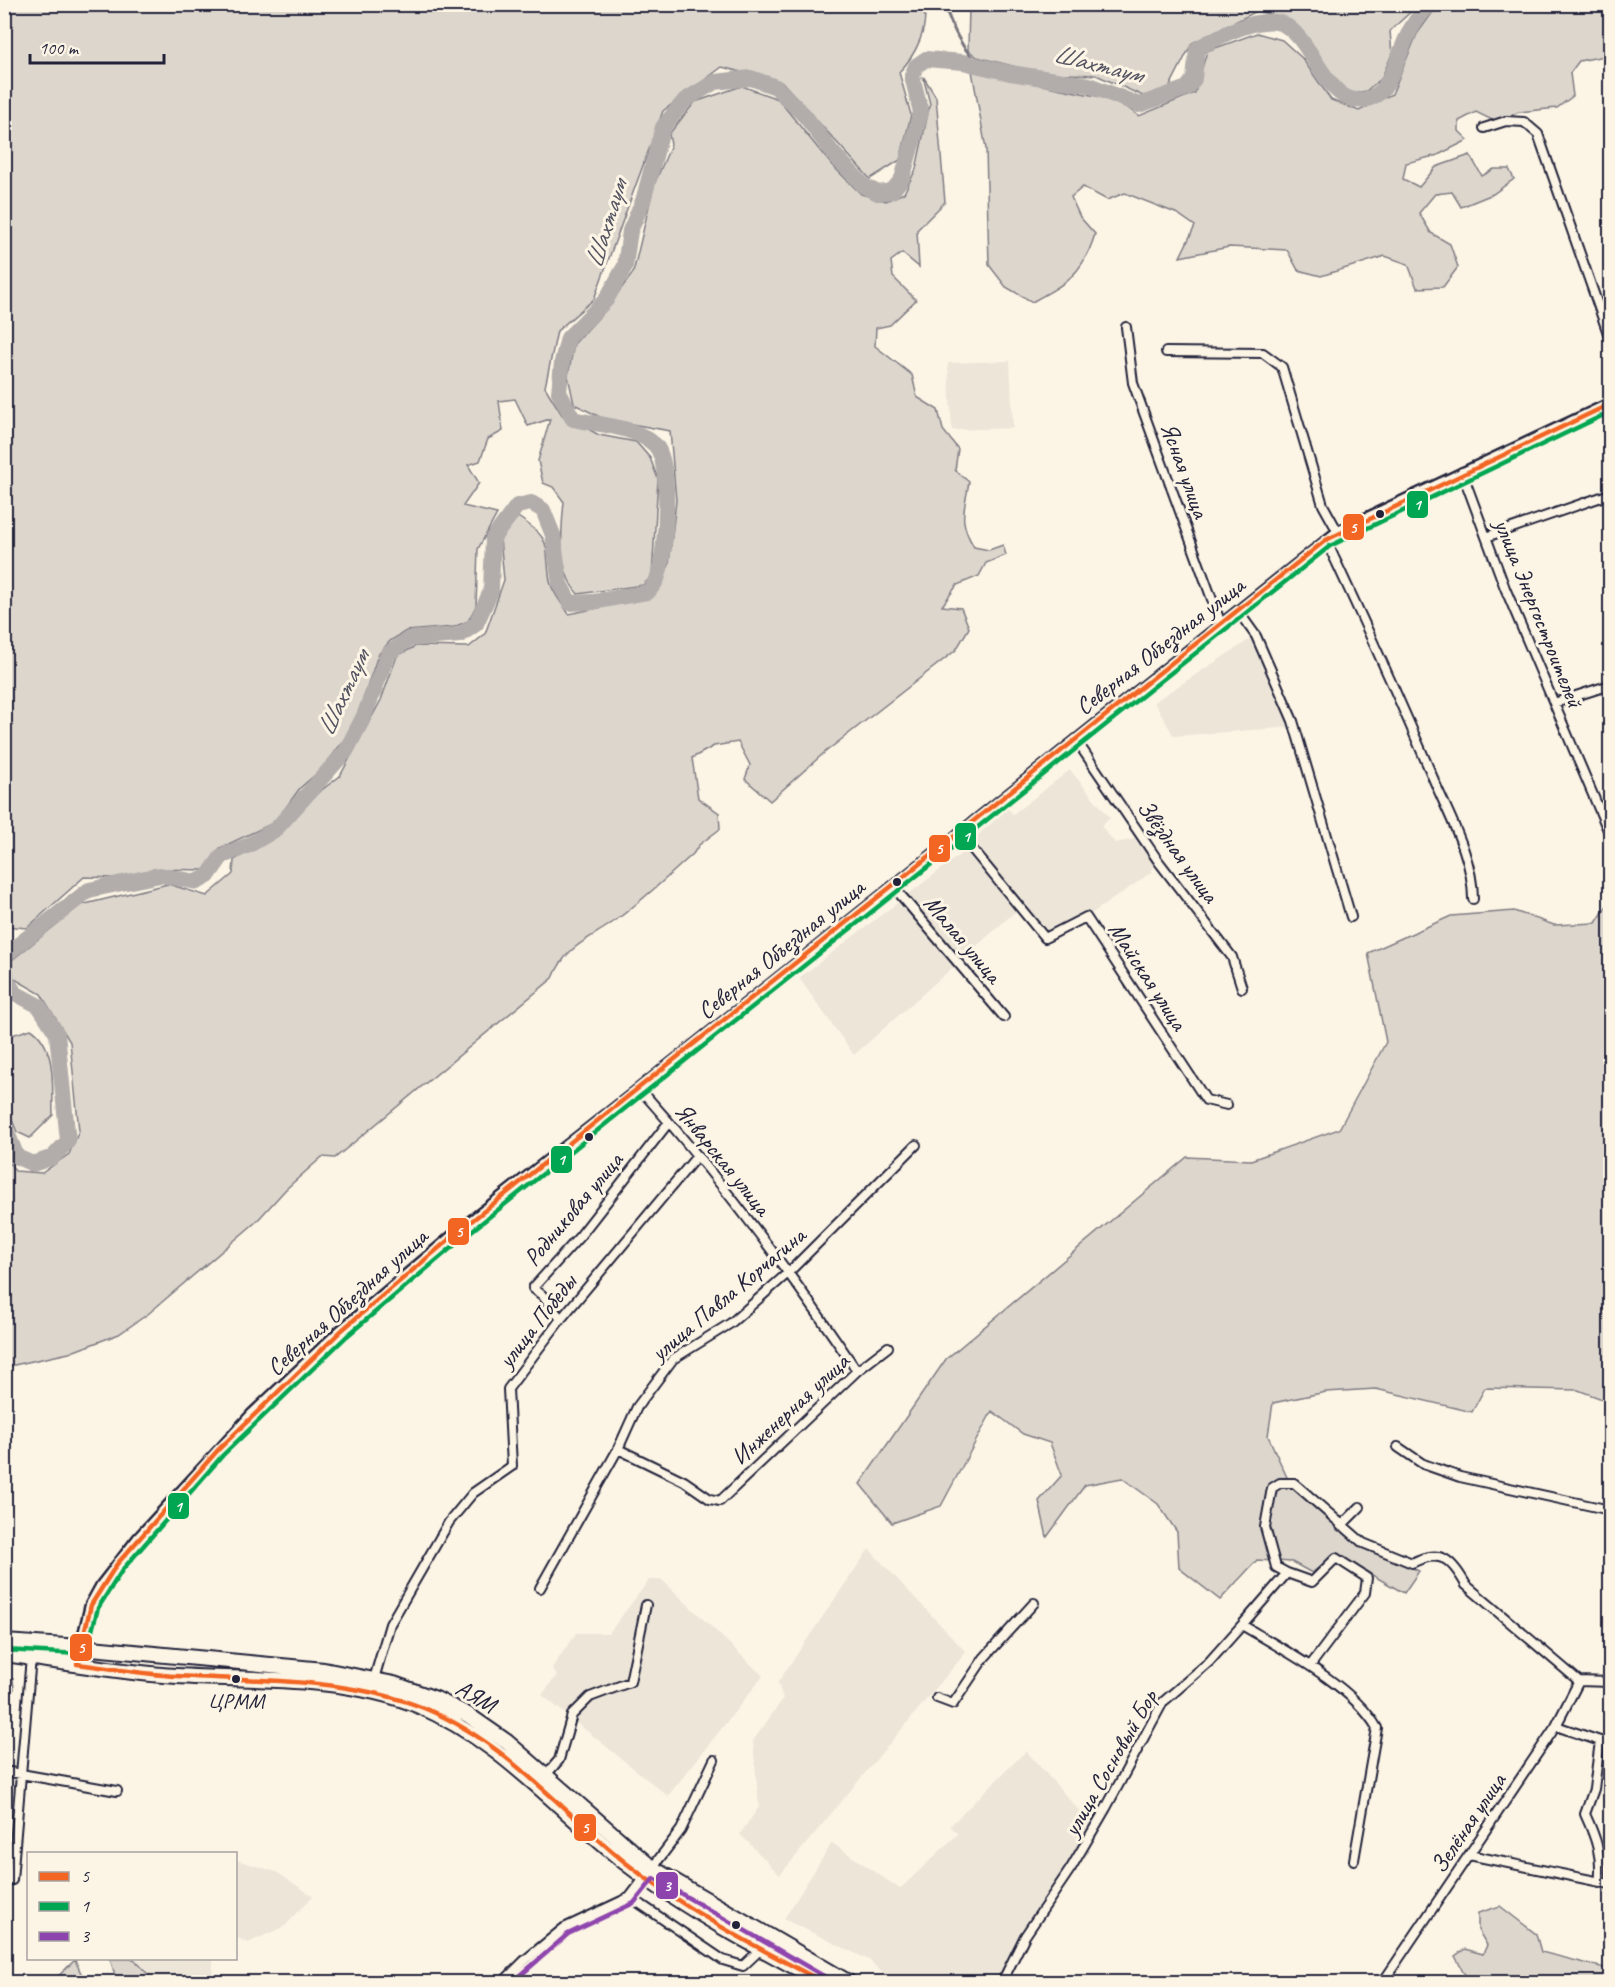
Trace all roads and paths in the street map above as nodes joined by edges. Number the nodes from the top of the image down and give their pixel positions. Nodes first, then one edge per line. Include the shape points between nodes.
1 (1484, 128) dead end
2 (1126, 327) dead end
3 (1611, 339) edge
4 (1166, 352) dead end
5 (1611, 404) edge
6 (1462, 472) junction
7 (1611, 494) edge
8 (1338, 532) junction
9 (1486, 537) junction
10 (1326, 540) junction
11 (1238, 611) junction
12 (1221, 624) junction
13 (1611, 685) edge
14 (1554, 703) junction
15 (1076, 740) junction
16 (959, 833) junction
17 (1611, 835) edge
18 (893, 886) junction
19 (1473, 899) dead end
20 (1352, 917) dead end
21 (1242, 988) dead end
22 (1004, 1017) dead end
23 (640, 1089) junction
24 (1227, 1105) dead end
25 (669, 1122) junction
26 (916, 1145) dead end
27 (697, 1156) junction
28 (789, 1272) junction
29 (561, 1319) junction
30 (888, 1347) dead end
31 (857, 1371) junction
32 (1398, 1447) dead end
33 (618, 1449) junction
34 (1360, 1506) dead end
35 (1611, 1510) edge
36 (1341, 1526) junction
37 (1287, 1573) junction
38 (540, 1588) dead end
39 (1034, 1603) dead end
40 (646, 1605) dead end
41 (1242, 1624) junction
42 (4, 1642) edge
43 (81, 1647) junction
44 (4, 1654) edge
45 (31, 1657) junction
46 (77, 1664) junction
47 (1310, 1666) junction
48 (374, 1679) junction
49 (1578, 1681) junction
50 (1611, 1682) edge
51 (937, 1698) dead end
52 (1556, 1726) junction
53 (714, 1760) dead end
54 (4, 1771) edge
55 (21, 1772) junction
56 (546, 1774) junction
57 (117, 1791) dead end
58 (1469, 1856) junction
59 (1354, 1860) dead end
60 (649, 1873) junction
61 (8, 1880) edge
62 (1599, 1883) junction
63 (1611, 1884) edge
64 (630, 1897) junction
65 (761, 1949) junction
66 (503, 1983) edge
67 (823, 1983) edge
68 (848, 1983) edge
69 (1002, 1983) edge
70 (1383, 1983) edge

1 - 3 street via 1506,121 1524,122 1538,134
2 - 12 street, Ясная улица via 1133,383
4 - 8 street via 1263,353 1282,367 1323,505
5 - 6 street, Северная Объездная улица
6 - 8 street, Северная Объездная улица
6 - 9 street, улица Энергостроителей
7 - 9 street
8 - 10 street, Северная Объездная улица
9 - 14 street, улица Энергостроителей
10 - 11 street, Северная Объездная улица
10 - 19 street via 1461,843 1473,878
11 - 12 street, Северная Объездная улица
11 - 20 street via 1256,636 1293,721
12 - 15 street, Северная Объездная улица
13 - 14 street
14 - 17 street, улица Энергостроителей
15 - 16 street, Северная Объездная улица
15 - 21 street, Звёздная улица via 1159,862 1232,957
16 - 18 street, Северная Объездная улица
16 - 24 street, Майская улица via 1045,938 1086,917 1206,1100
18 - 22 street, Малая улица
18 - 23 street, Северная Объездная улица
23 - 25 street, Январская улица
23 - 43 street, Северная Объездная улица via 450,1238 342,1330 252,1415 117,1564 91,1605
25 - 27 street, Январская улица
25 - 29 street, Родниковая улица via 580,1236 533,1288
26 - 28 street, улица Павла Корчагина
27 - 28 street, Январская улица
27 - 29 street, улица Победы
28 - 31 street, Январская улица
28 - 33 street, улица Павла Корчагина via 730,1323 673,1359 637,1407
29 - 48 street, улица Победы via 508,1389 512,1466 473,1492 449,1522 390,1624
30 - 31 street, Инженерная улица
31 - 33 street, Инженерная улица via 720,1501
32 - 35 street via 1423,1464 1460,1477
33 - 38 street, улица Павла Корчагина
34 - 36 street
36 - 37 street via 1294,1483 1280,1483 1272,1488 1265,1527 1276,1567
36 - 49 street via 1363,1543 1413,1563 1432,1555 1445,1558 1466,1585
37 - 41 street, улица Сосновый Бор
37 - 47 street via 1312,1582 1336,1558 1367,1578 1365,1593
39 - 51 street via 984,1658 953,1704
40 - 56 street via 630,1682 590,1697 572,1715 559,1760
41 - 47 street
41 - 69 street, улица Сосновый Бор via 1209,1662 1163,1702 1071,1868 1025,1936
42 - 43 highway, АЯМ
43 - 46 street, Северная Объездная улица
43 - 48 highway, АЯМ via 324,1670
44 - 45 highway, АЯМ
45 - 46 highway, АЯМ
45 - 55 street
46 - 60 highway, АЯМ via 174,1676 321,1683 415,1705 458,1726 504,1756
47 - 59 street via 1368,1712 1377,1728
48 - 56 highway, АЯМ via 436,1699 468,1715
49 - 50 street
49 - 52 street, Зелёная улица
52 - 58 street, Зелёная улица
52 - 62 street via 1600,1740 1594,1789 1585,1814 1597,1840
53 - 60 street via 681,1830
54 - 55 street
55 - 57 street
55 - 61 street
56 - 60 highway, АЯМ
58 - 62 street
58 - 70 street, Зелёная улица
60 - 64 street
60 - 65 highway, АЯМ
60 - 68 highway, АЯМ
62 - 63 street
64 - 65 street via 723,1960 743,1966
64 - 66 street via 564,1928
65 - 67 highway, АЯМ

